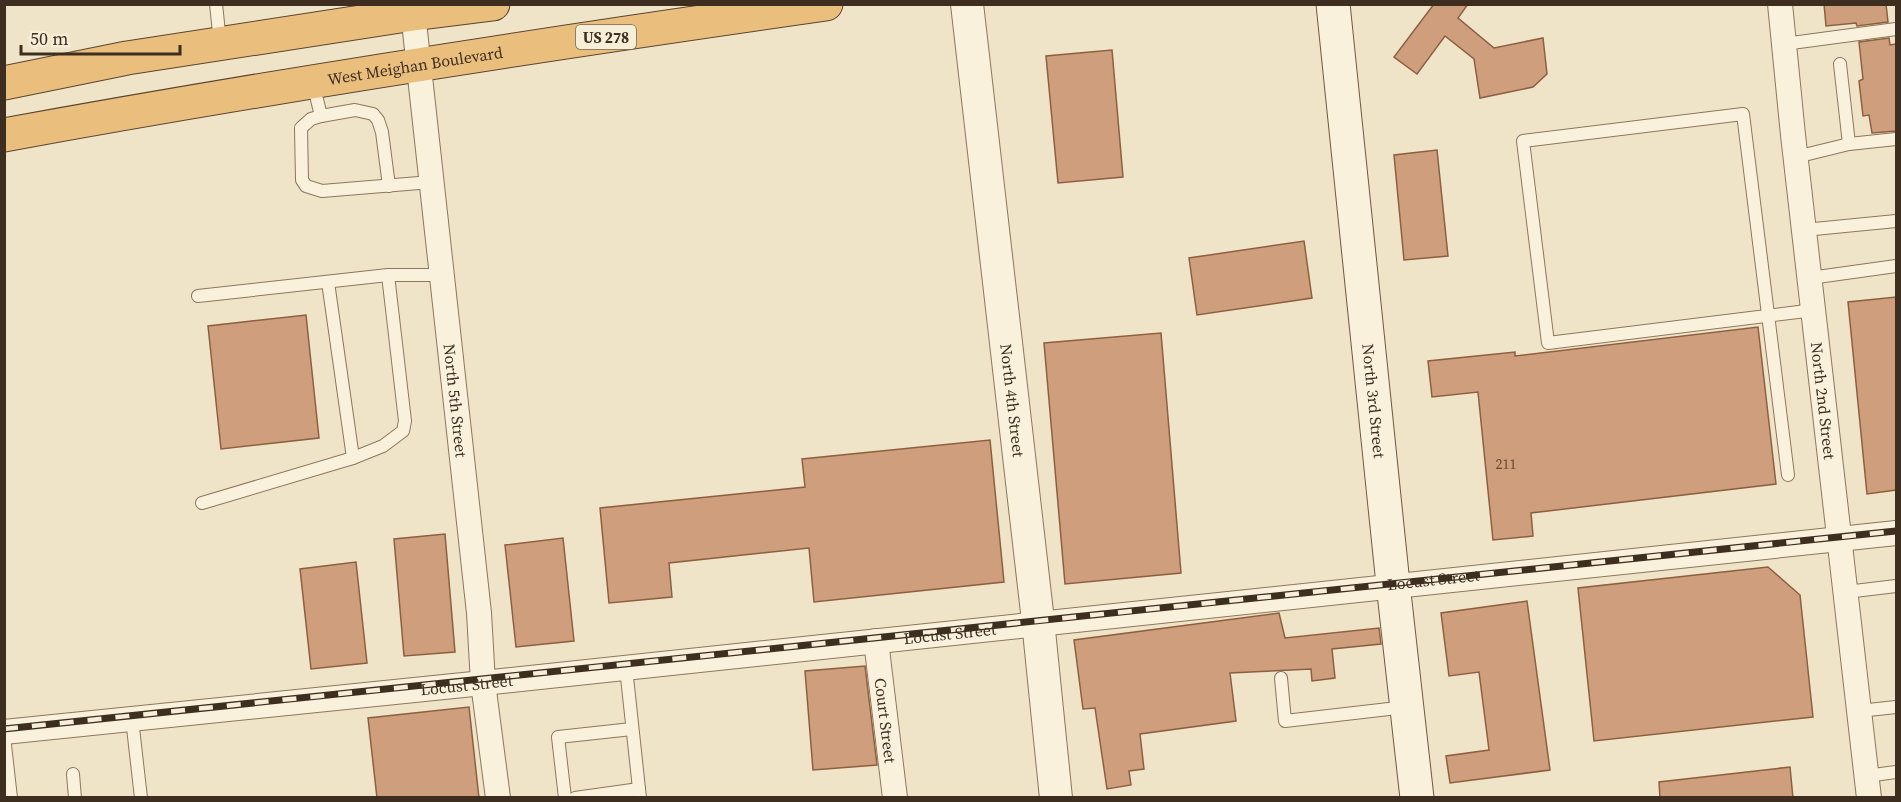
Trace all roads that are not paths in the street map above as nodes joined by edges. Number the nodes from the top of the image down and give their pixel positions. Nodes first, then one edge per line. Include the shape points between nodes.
1 (216, 4) edge
2 (493, 4) edge
3 (826, 4) edge
4 (968, 4) edge
5 (1334, 4) edge
6 (1780, 4) edge
7 (413, 9) edge
8 (1896, 29) edge
9 (220, 44) junction
10 (1784, 44) junction
11 (1840, 64) dead end
12 (418, 65) junction
13 (313, 82) junction
14 (4, 83) edge
15 (321, 116) junction
16 (4, 135) edge
17 (1896, 139) edge
18 (1849, 144) junction
19 (1796, 157) junction
20 (431, 182) junction
21 (389, 186) junction
22 (1896, 221) edge
23 (1804, 230) junction
24 (1896, 266) edge
25 (388, 275) junction
26 (441, 275) junction
27 (1810, 278) junction
28 (328, 282) junction
29 (198, 296) dead end
30 (1814, 310) junction
31 (1767, 316) junction
32 (353, 458) junction
33 (1788, 475) dead end
34 (202, 503) dead end
35 (1896, 533) edge
36 (1840, 539) junction
37 (1394, 586) junction
38 (1896, 586) edge
39 (1846, 592) junction
40 (1038, 624) junction
41 (876, 641) junction
42 (626, 668) junction
43 (1281, 678) dead end
44 (483, 683) junction
45 (1407, 707) junction
46 (1896, 707) edge
47 (1859, 711) junction
48 (132, 719) junction
49 (632, 729) junction
50 (4, 734) edge
51 (1896, 772) edge
52 (73, 774) dead end
53 (1868, 787) edge
54 (639, 793) edge
55 (11, 798) edge
56 (75, 798) edge
57 (141, 798) edge
58 (498, 798) edge
59 (565, 798) edge
60 (575, 798) edge
61 (895, 798) edge
62 (1056, 798) edge
63 (1417, 798) edge

1 - 9 lane
2 - 7 highway
3 - 12 highway, West Meighan Boulevard / US 278
4 - 40 street, North 4th Street
5 - 37 main road, North 3rd Street
6 - 10 street, North 2nd Street
7 - 9 highway
7 - 12 street, North 5th Street
8 - 10 lane
9 - 14 highway via 127,57
10 - 19 street, North 2nd Street
11 - 18 lane
12 - 13 highway, West Meighan Boulevard / US 278
12 - 20 street, North 5th Street
13 - 15 lane
13 - 16 highway, West Meighan Boulevard / US 278
15 - 21 lane via 355,110 373,114 382,132
15 - 21 lane via 301,128 302,180 306,186 322,191
17 - 18 lane
18 - 19 lane
19 - 23 street, North 2nd Street
20 - 21 lane
20 - 26 street, North 5th Street
22 - 23 lane
23 - 27 street, North 2nd Street
24 - 27 lane
25 - 26 lane
25 - 28 lane
25 - 32 lane via 405,421 396,437
26 - 44 street, North 5th Street via 479,613
27 - 30 street, North 2nd Street
28 - 29 lane
28 - 32 lane
30 - 31 lane
30 - 36 street, North 2nd Street
31 - 31 lane via 1548,343 1524,141 1743,114
31 - 33 lane
32 - 34 lane
35 - 36 street, Locust Street
36 - 37 street, Locust Street
36 - 39 street, North 2nd Street
37 - 40 street, Locust Street
37 - 45 main road, North 3rd Street
38 - 39 lane
39 - 47 street, North 2nd Street
40 - 41 street, Locust Street
40 - 62 street, North 4th Street
41 - 42 street, Locust Street
41 - 61 street, Court Street
42 - 44 street, Locust Street
42 - 49 lane
43 - 45 lane via 1285,721
44 - 48 street, Locust Street
44 - 58 street, North 5th Street
45 - 63 main road, North 3rd Street
46 - 47 lane
47 - 53 street, North 2nd Street
48 - 50 street, Locust Street
48 - 57 lane
49 - 54 lane
49 - 59 lane via 558,737
50 - 55 lane
51 - 53 lane
52 - 56 lane
54 - 60 lane

